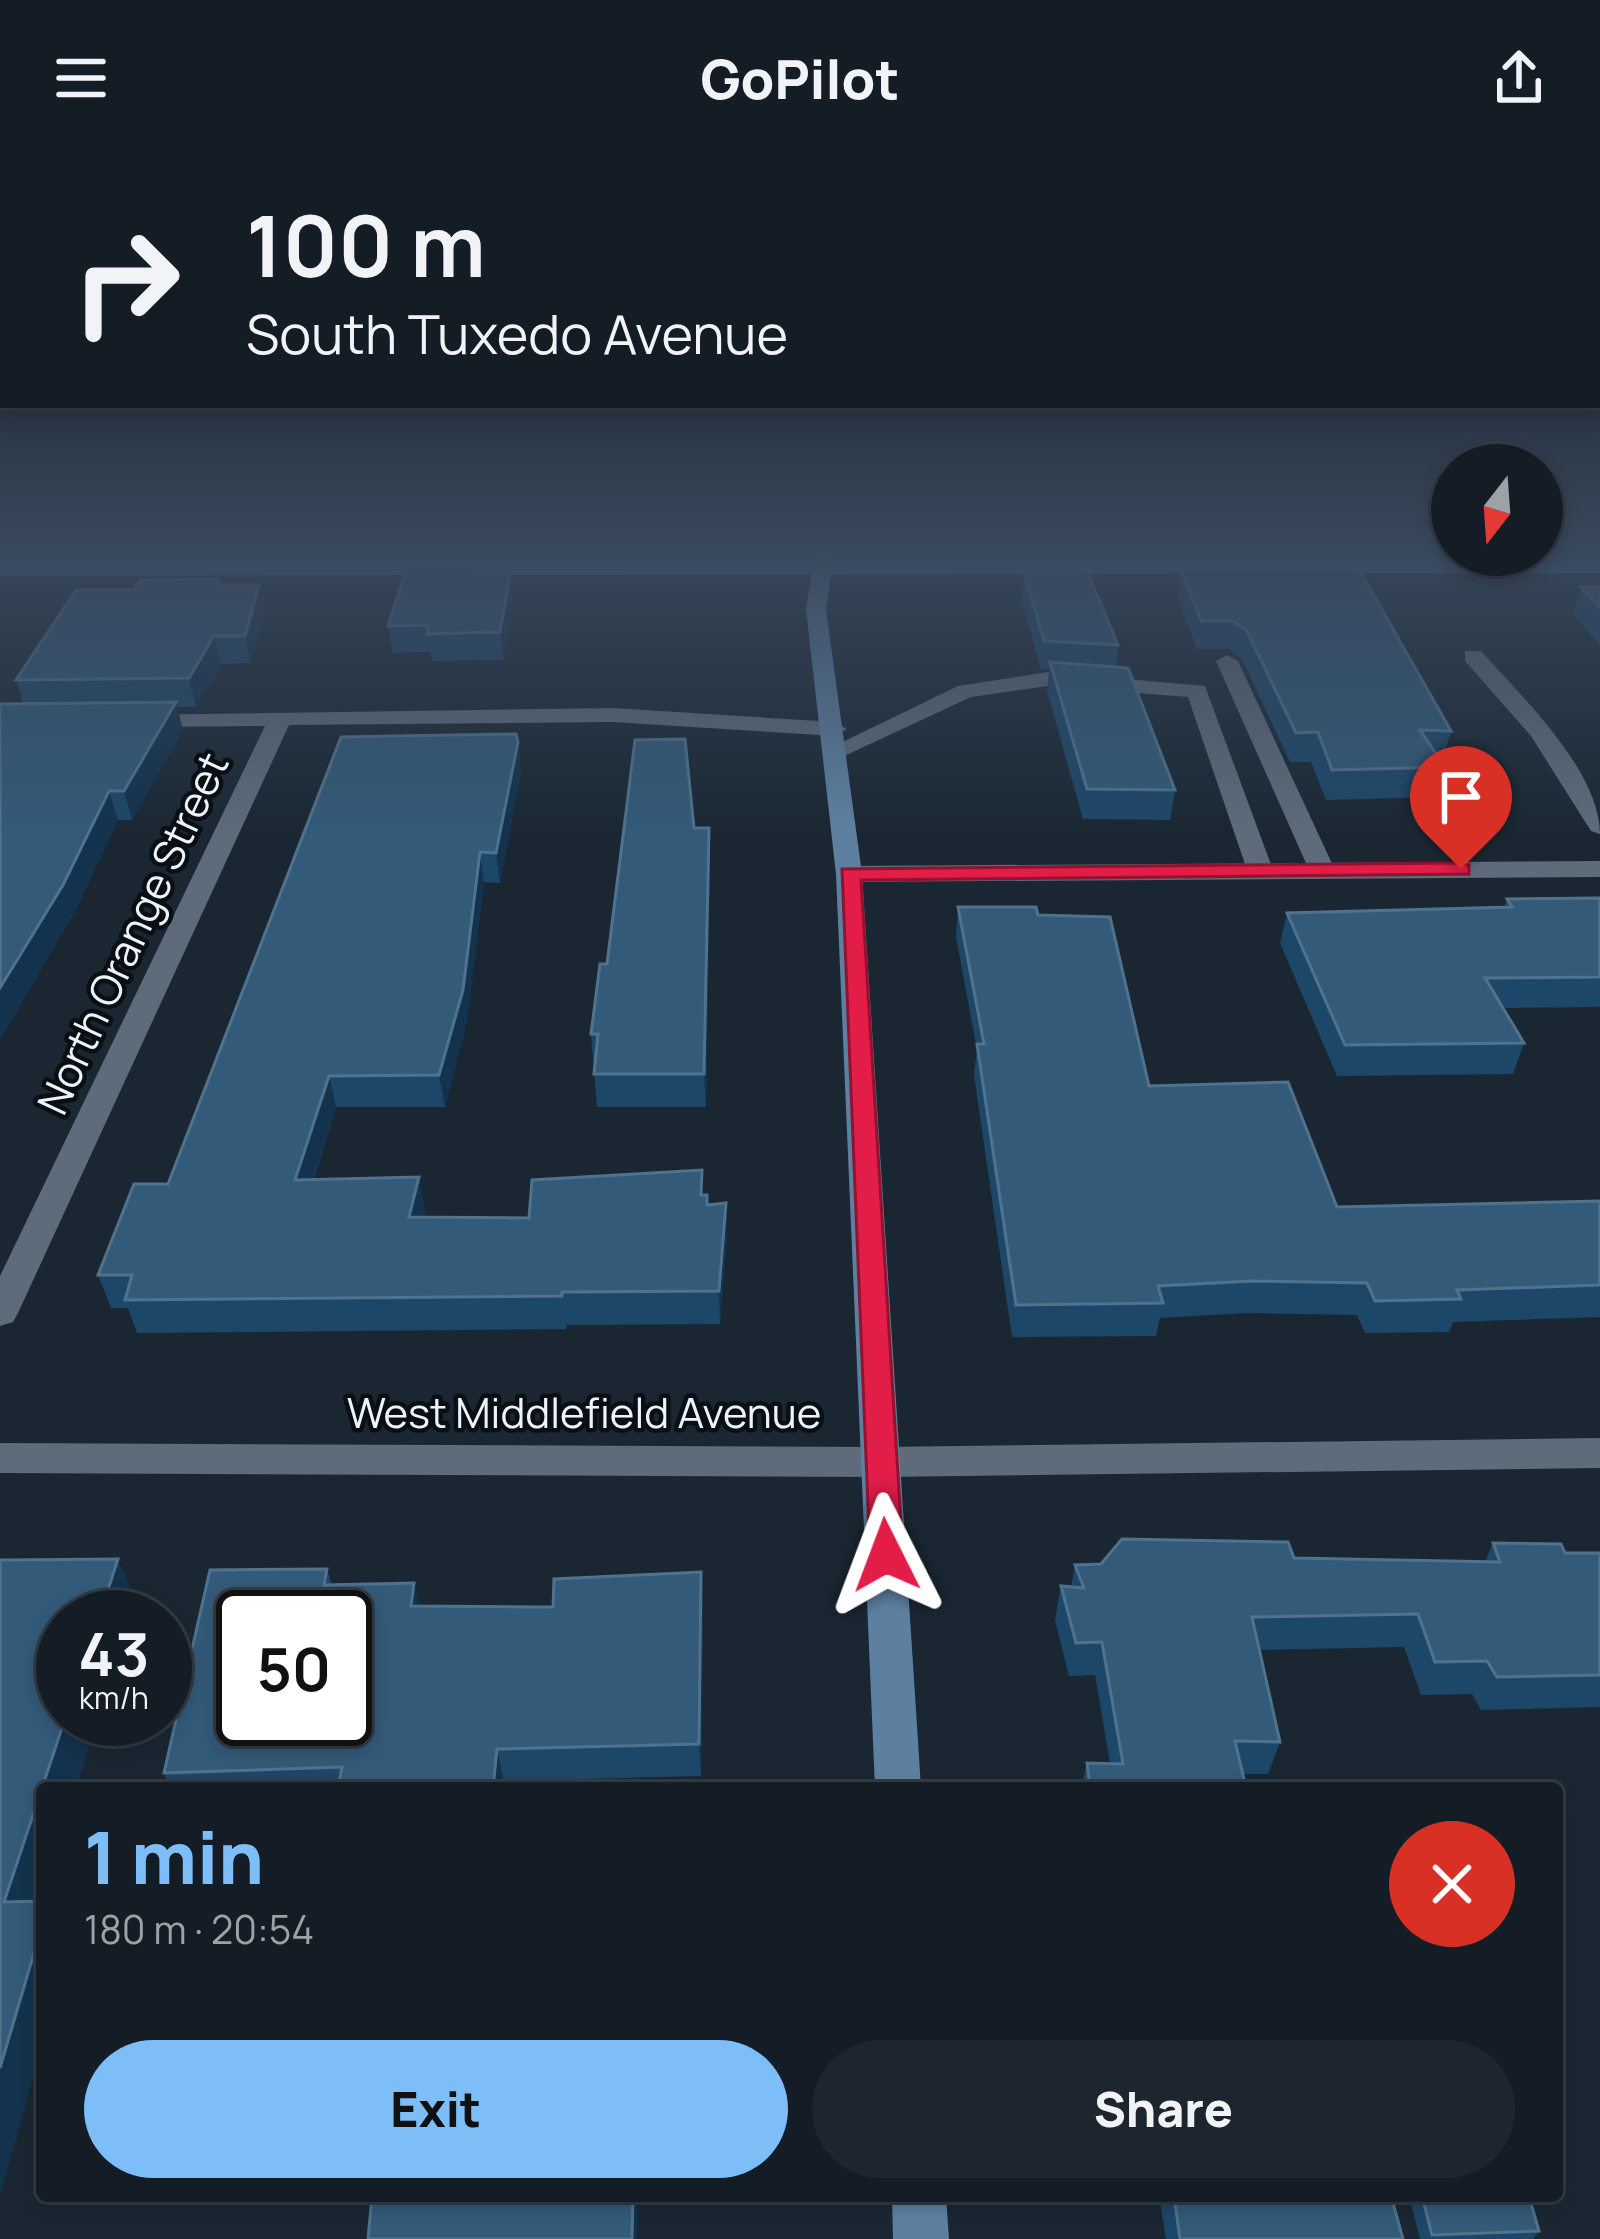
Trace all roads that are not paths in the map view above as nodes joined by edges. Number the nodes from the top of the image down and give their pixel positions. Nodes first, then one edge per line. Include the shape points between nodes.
1 (820, 640) edge
2 (1473, 656) dead end
3 (1227, 661) dead end
4 (280, 719) junction
5 (116, 720) edge
6 (834, 741) junction
7 (1600, 826) edge
8 (1600, 869) edge
9 (1260, 870) junction
10 (1322, 870) junction
11 (850, 874) junction
12 (0, 1313) edge
13 (1600, 1453) edge
14 (0, 1458) edge
15 (882, 1462) junction
16 (898, 1782) edge
17 (919, 2202) edge
18 (921, 2239) edge

1 - 6 main road
2 - 7 street via 1540,732
3 - 10 street
4 - 5 street
4 - 6 street via 613,715
4 - 12 street, North Orange Street
6 - 9 street via 966,691 1048,680 1197,691
6 - 11 main road
8 - 10 street
9 - 10 street
9 - 11 street
11 - 15 main road
13 - 15 street, West Middlefield Avenue
14 - 15 street, West Middlefield Avenue
15 - 16 main road
17 - 18 main road

